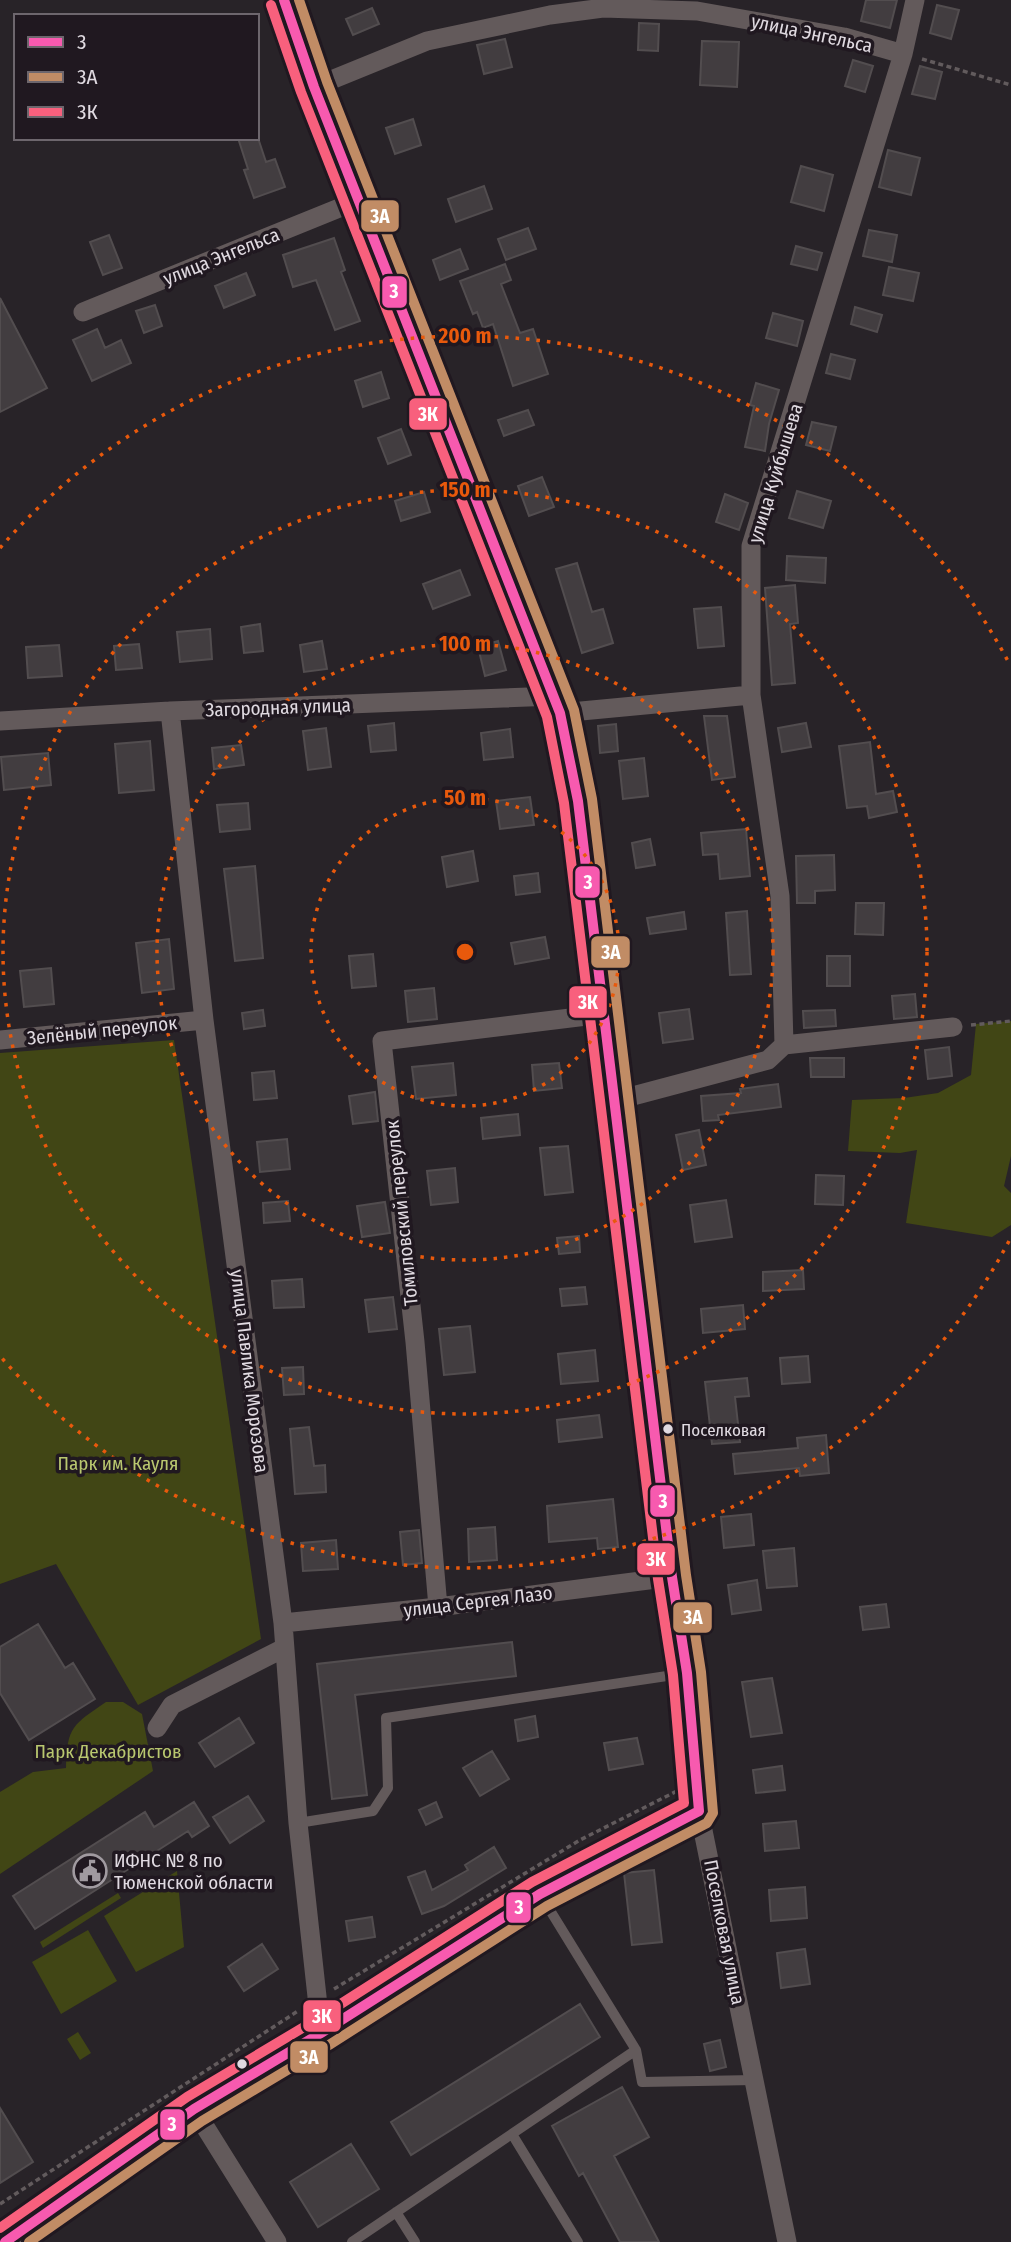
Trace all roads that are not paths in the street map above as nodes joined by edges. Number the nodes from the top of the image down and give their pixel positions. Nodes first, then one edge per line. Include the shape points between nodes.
1 (284, 0) edge
2 (915, 0) edge
3 (696, 5) edge
4 (903, 54) junction
5 (314, 87) junction
6 (359, 200) junction
7 (83, 312) dead end
8 (751, 695) junction
9 (558, 705) junction
10 (170, 711) junction
11 (0, 721) edge
12 (603, 1014) junction
13 (204, 1020) junction
14 (953, 1027) road end
15 (0, 1040) edge
16 (784, 1045) junction
17 (614, 1101) junction
18 (672, 1577) junction
19 (438, 1608) junction
20 (283, 1622) junction
21 (284, 1648) junction
22 (687, 1673) junction
23 (157, 1728) dead end
24 (699, 1811) junction
25 (298, 1823) junction
26 (540, 1894) junction
27 (321, 2033) junction
28 (636, 2050) junction
29 (755, 2080) junction
30 (194, 2109) junction
31 (512, 2134) junction
32 (396, 2212) junction
33 (5, 2242) edge
34 (277, 2242) edge
35 (352, 2242) edge
36 (415, 2242) edge
37 (578, 2242) edge
38 (787, 2242) edge

1 - 5 street, Поселковая улица
2 - 4 street, улица Куйбышева
3 - 4 street, улица Энгельса
3 - 5 street, улица Энгельса via 550,15 427,41
4 - 8 street, улица Куйбышева via 751,546
5 - 6 street, Поселковая улица
6 - 7 street, улица Энгельса
6 - 9 street, Поселковая улица
8 - 9 street, Загородная улица
8 - 16 street, улица Куйбышева via 780,896
9 - 10 street, Загородная улица
9 - 12 street, Поселковая улица via 578,801
10 - 11 street, Загородная улица
10 - 13 street, улица Павлика Морозова
12 - 17 street, Поселковая улица
12 - 19 street, Томиловский переулок via 382,1041
13 - 15 street, Зелёный переулок
13 - 20 street, улица Павлика Морозова
14 - 16 street
16 - 17 street via 768,1060
17 - 18 street, Поселковая улица
18 - 19 street, улица Сергея Лазо
18 - 22 street, Поселковая улица
19 - 20 street, улица Сергея Лазо
20 - 21 street, улица Павлика Морозова
21 - 23 street via 172,1705
21 - 25 street, улица Павлика Морозова
22 - 24 street, Поселковая улица
22 - 25 lane via 386,1718 388,1788 373,1811
24 - 26 street
24 - 29 street, Поселковая улица
25 - 27 street, улица Павлика Морозова
26 - 27 street
26 - 28 lane
27 - 30 street
28 - 29 lane via 642,2082
28 - 31 lane
29 - 38 street, Поселковая улица
30 - 33 street
30 - 34 street
31 - 32 lane
31 - 37 lane
32 - 35 lane
32 - 36 lane

